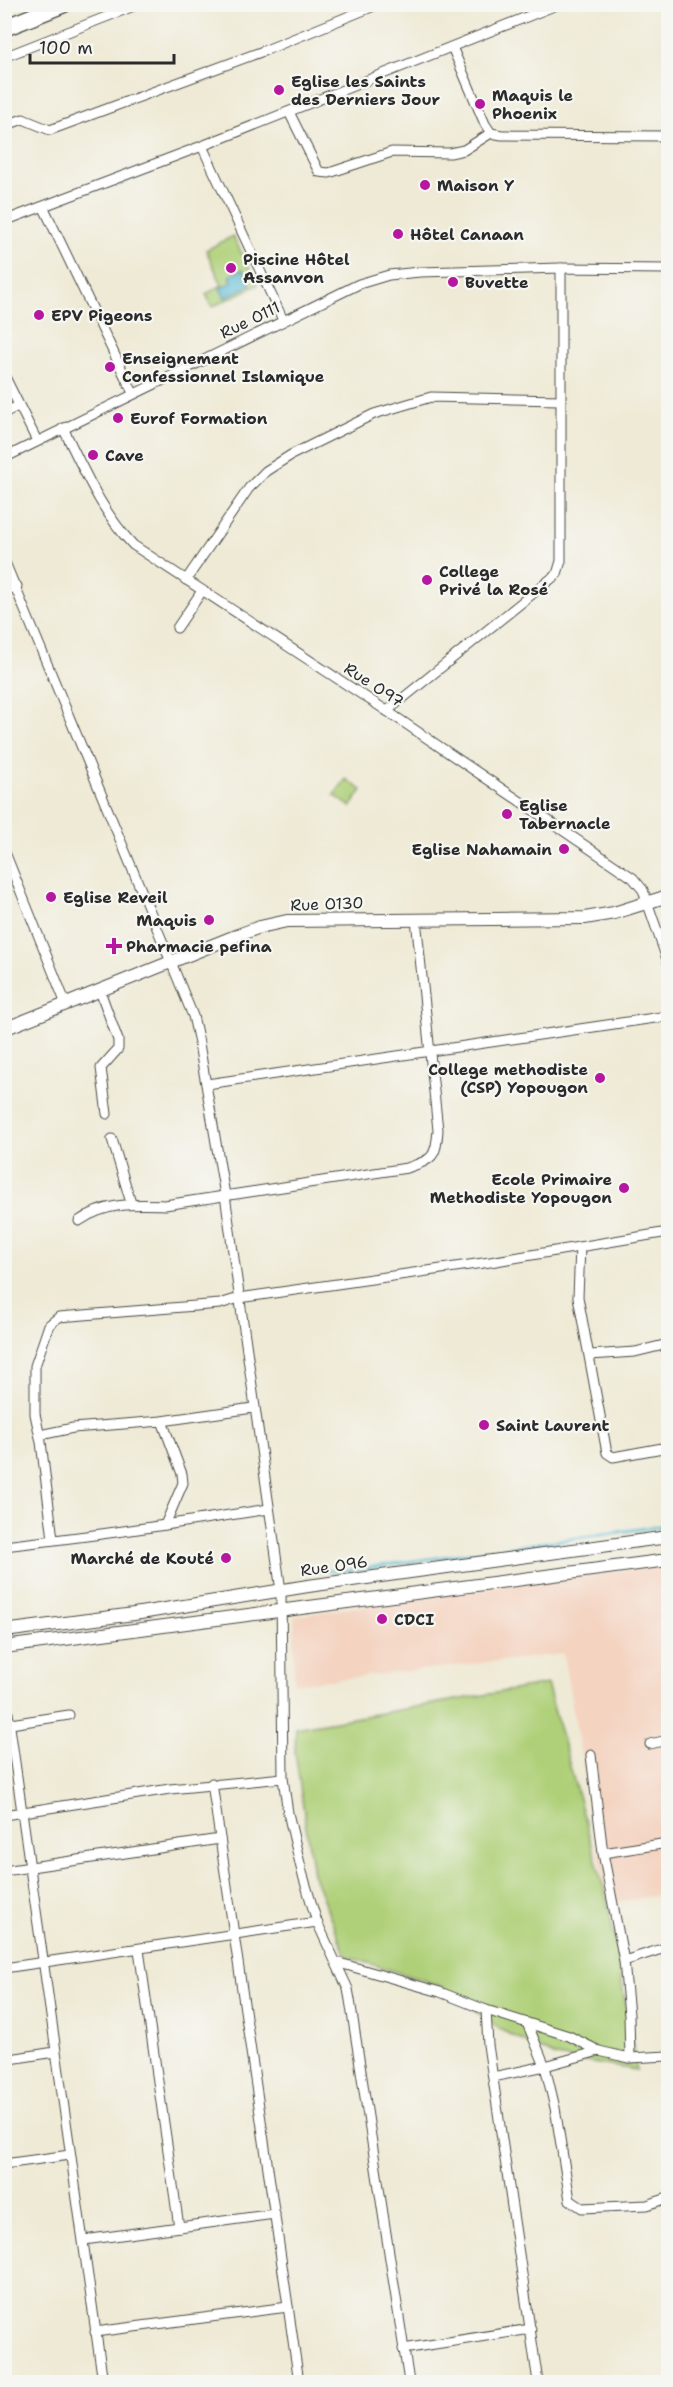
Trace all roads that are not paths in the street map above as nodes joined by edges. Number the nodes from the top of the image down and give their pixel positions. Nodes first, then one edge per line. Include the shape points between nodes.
1 (64, 4) edge
2 (139, 4) edge
3 (379, 4) edge
4 (559, 4) edge
5 (4, 28) edge
6 (452, 47) junction
7 (4, 57) edge
8 (289, 112) junction
9 (4, 126) edge
10 (491, 133) junction
11 (669, 136) edge
12 (202, 146) junction
13 (44, 208) junction
14 (4, 221) edge
15 (561, 268) junction
16 (669, 269) edge
17 (283, 320) junction
18 (4, 375) edge
19 (134, 393) junction
20 (560, 400) junction
21 (18, 406) junction
22 (4, 413) edge
23 (63, 428) junction
24 (37, 441) junction
25 (4, 458) edge
26 (4, 560) edge
27 (186, 580) junction
28 (17, 586) junction
29 (4, 591) edge
30 (202, 591) junction
31 (177, 628) dead end
32 (387, 711) junction
33 (4, 850) edge
34 (669, 896) edge
35 (647, 903) junction
36 (416, 919) junction
37 (171, 962) junction
38 (669, 962) edge
39 (100, 991) junction
40 (66, 1004) junction
41 (669, 1016) edge
42 (5, 1027) edge
43 (432, 1051) junction
44 (207, 1084) junction
45 (107, 1114) dead end
46 (112, 1139) dead end
47 (225, 1195) junction
48 (131, 1203) junction
49 (79, 1221) dead end
50 (669, 1232) edge
51 (580, 1247) junction
52 (239, 1298) junction
53 (669, 1344) edge
54 (590, 1355) junction
55 (254, 1408) junction
56 (162, 1421) junction
57 (39, 1435) junction
58 (669, 1448) edge
59 (269, 1509) junction
60 (165, 1525) junction
61 (669, 1537) edge
62 (53, 1539) junction
63 (4, 1546) edge
64 (669, 1560) edge
65 (281, 1591) junction
66 (282, 1610) junction
67 (4, 1631) edge
68 (4, 1647) edge
69 (4, 1685) edge
70 (69, 1715) dead end
71 (7, 1725) edge
72 (669, 1740) edge
73 (650, 1744) dead end
74 (591, 1755) dead end
75 (283, 1778) junction
76 (212, 1784) junction
77 (22, 1812) junction
78 (4, 1815) edge
79 (220, 1839) junction
80 (669, 1844) edge
81 (603, 1853) junction
82 (29, 1867) junction
83 (4, 1871) edge
84 (317, 1922) junction
85 (235, 1935) junction
86 (669, 1947) edge
87 (139, 1950) junction
88 (624, 1961) junction
89 (336, 1962) junction
90 (42, 1963) junction
91 (4, 1968) edge
92 (486, 2010) junction
93 (527, 2023) junction
94 (599, 2051) junction
95 (55, 2052) junction
96 (669, 2056) edge
97 (630, 2058) junction
98 (4, 2060) edge
99 (545, 2066) junction
100 (493, 2077) junction
101 (70, 2156) junction
102 (4, 2164) edge
103 (669, 2198) edge
104 (275, 2214) junction
105 (179, 2227) junction
106 (84, 2240) junction
107 (288, 2307) junction
108 (531, 2329) junction
109 (95, 2332) junction
110 (404, 2349) junction
111 (4, 2366) edge
112 (7, 2382) edge
113 (103, 2382) edge
114 (299, 2382) edge
115 (409, 2382) edge
116 (538, 2382) edge

1 - 5 highway
2 - 7 street
3 - 9 street via 50,130 23,119
4 - 6 street
6 - 8 street
6 - 10 street
8 - 10 street via 319,172 329,173 392,152 457,152
8 - 12 street
10 - 11 street
12 - 13 street
12 - 17 street
13 - 14 street
13 - 19 street
15 - 16 street, Rue O111
15 - 17 street, Rue O111 via 388,275 359,284
15 - 20 street
17 - 19 street, Rue O111
18 - 21 street
19 - 23 street, Rue O111
20 - 27 street via 431,397 374,414 266,471 249,488
20 - 32 street via 561,561 557,574
21 - 22 street
21 - 24 street
23 - 24 street, Rue O111
23 - 27 street, Rue O97 via 116,527 133,545
24 - 25 street, Rue O111
26 - 28 street
27 - 30 street, Rue O97
28 - 29 street
28 - 37 street
30 - 31 street
30 - 32 street, Rue O97
32 - 35 street, Rue O97 via 633,878
33 - 40 street
34 - 35 main road, Rue O130
35 - 36 main road, Rue O130 via 585,918
35 - 38 street, Rue O97
36 - 37 main road, Rue O130 via 287,921 260,927
36 - 43 street
37 - 39 main road, Rue O130
37 - 44 street via 193,1016
39 - 40 main road, Rue O130
39 - 45 street via 118,1040 118,1049 101,1068
40 - 42 main road, Rue O130
41 - 43 street
43 - 44 street
43 - 47 street via 438,1130 435,1154 429,1161 407,1168
44 - 47 street
46 - 48 street
47 - 48 street via 165,1205
47 - 52 street
48 - 49 street via 102,1208
50 - 51 street
51 - 52 street
51 - 54 street via 578,1297
52 - 55 street
52 - 57 street via 220,1304 54,1320 36,1363 35,1414
53 - 54 street via 635,1352
54 - 58 street via 609,1456
55 - 56 street
55 - 59 street
56 - 57 street via 73,1428
56 - 60 street via 183,1484
57 - 62 street
59 - 60 street
59 - 65 street
60 - 62 street
61 - 65 main road, Rue O96
62 - 63 street
64 - 66 main road
65 - 66 street
65 - 67 main road, Rue O96
66 - 68 main road
66 - 75 street
69 - 71 street
70 - 71 street
71 - 77 street
72 - 73 street
74 - 81 street
75 - 76 street
75 - 84 street via 295,1844
76 - 77 street
76 - 79 street
77 - 78 street
77 - 82 street
79 - 82 street
79 - 85 street
80 - 81 street
81 - 88 street
82 - 83 street
82 - 90 street
84 - 85 street
84 - 89 street
85 - 87 street
85 - 104 street
86 - 88 street
87 - 90 street
87 - 105 street
88 - 97 street
89 - 92 street via 440,1992
89 - 110 street via 350,2000
90 - 91 street
90 - 95 street
92 - 93 street
92 - 100 street
93 - 94 street via 569,2036
93 - 99 street
94 - 97 street
94 - 99 street
95 - 98 street
95 - 101 street
96 - 97 street
99 - 100 street
99 - 103 street via 570,2200 582,2208 647,2205
100 - 108 street
101 - 102 street
101 - 106 street
104 - 105 street
104 - 107 street
105 - 106 street
106 - 109 street
107 - 109 street
107 - 114 street
108 - 110 street
108 - 116 street
109 - 113 street
110 - 115 street
111 - 112 street

